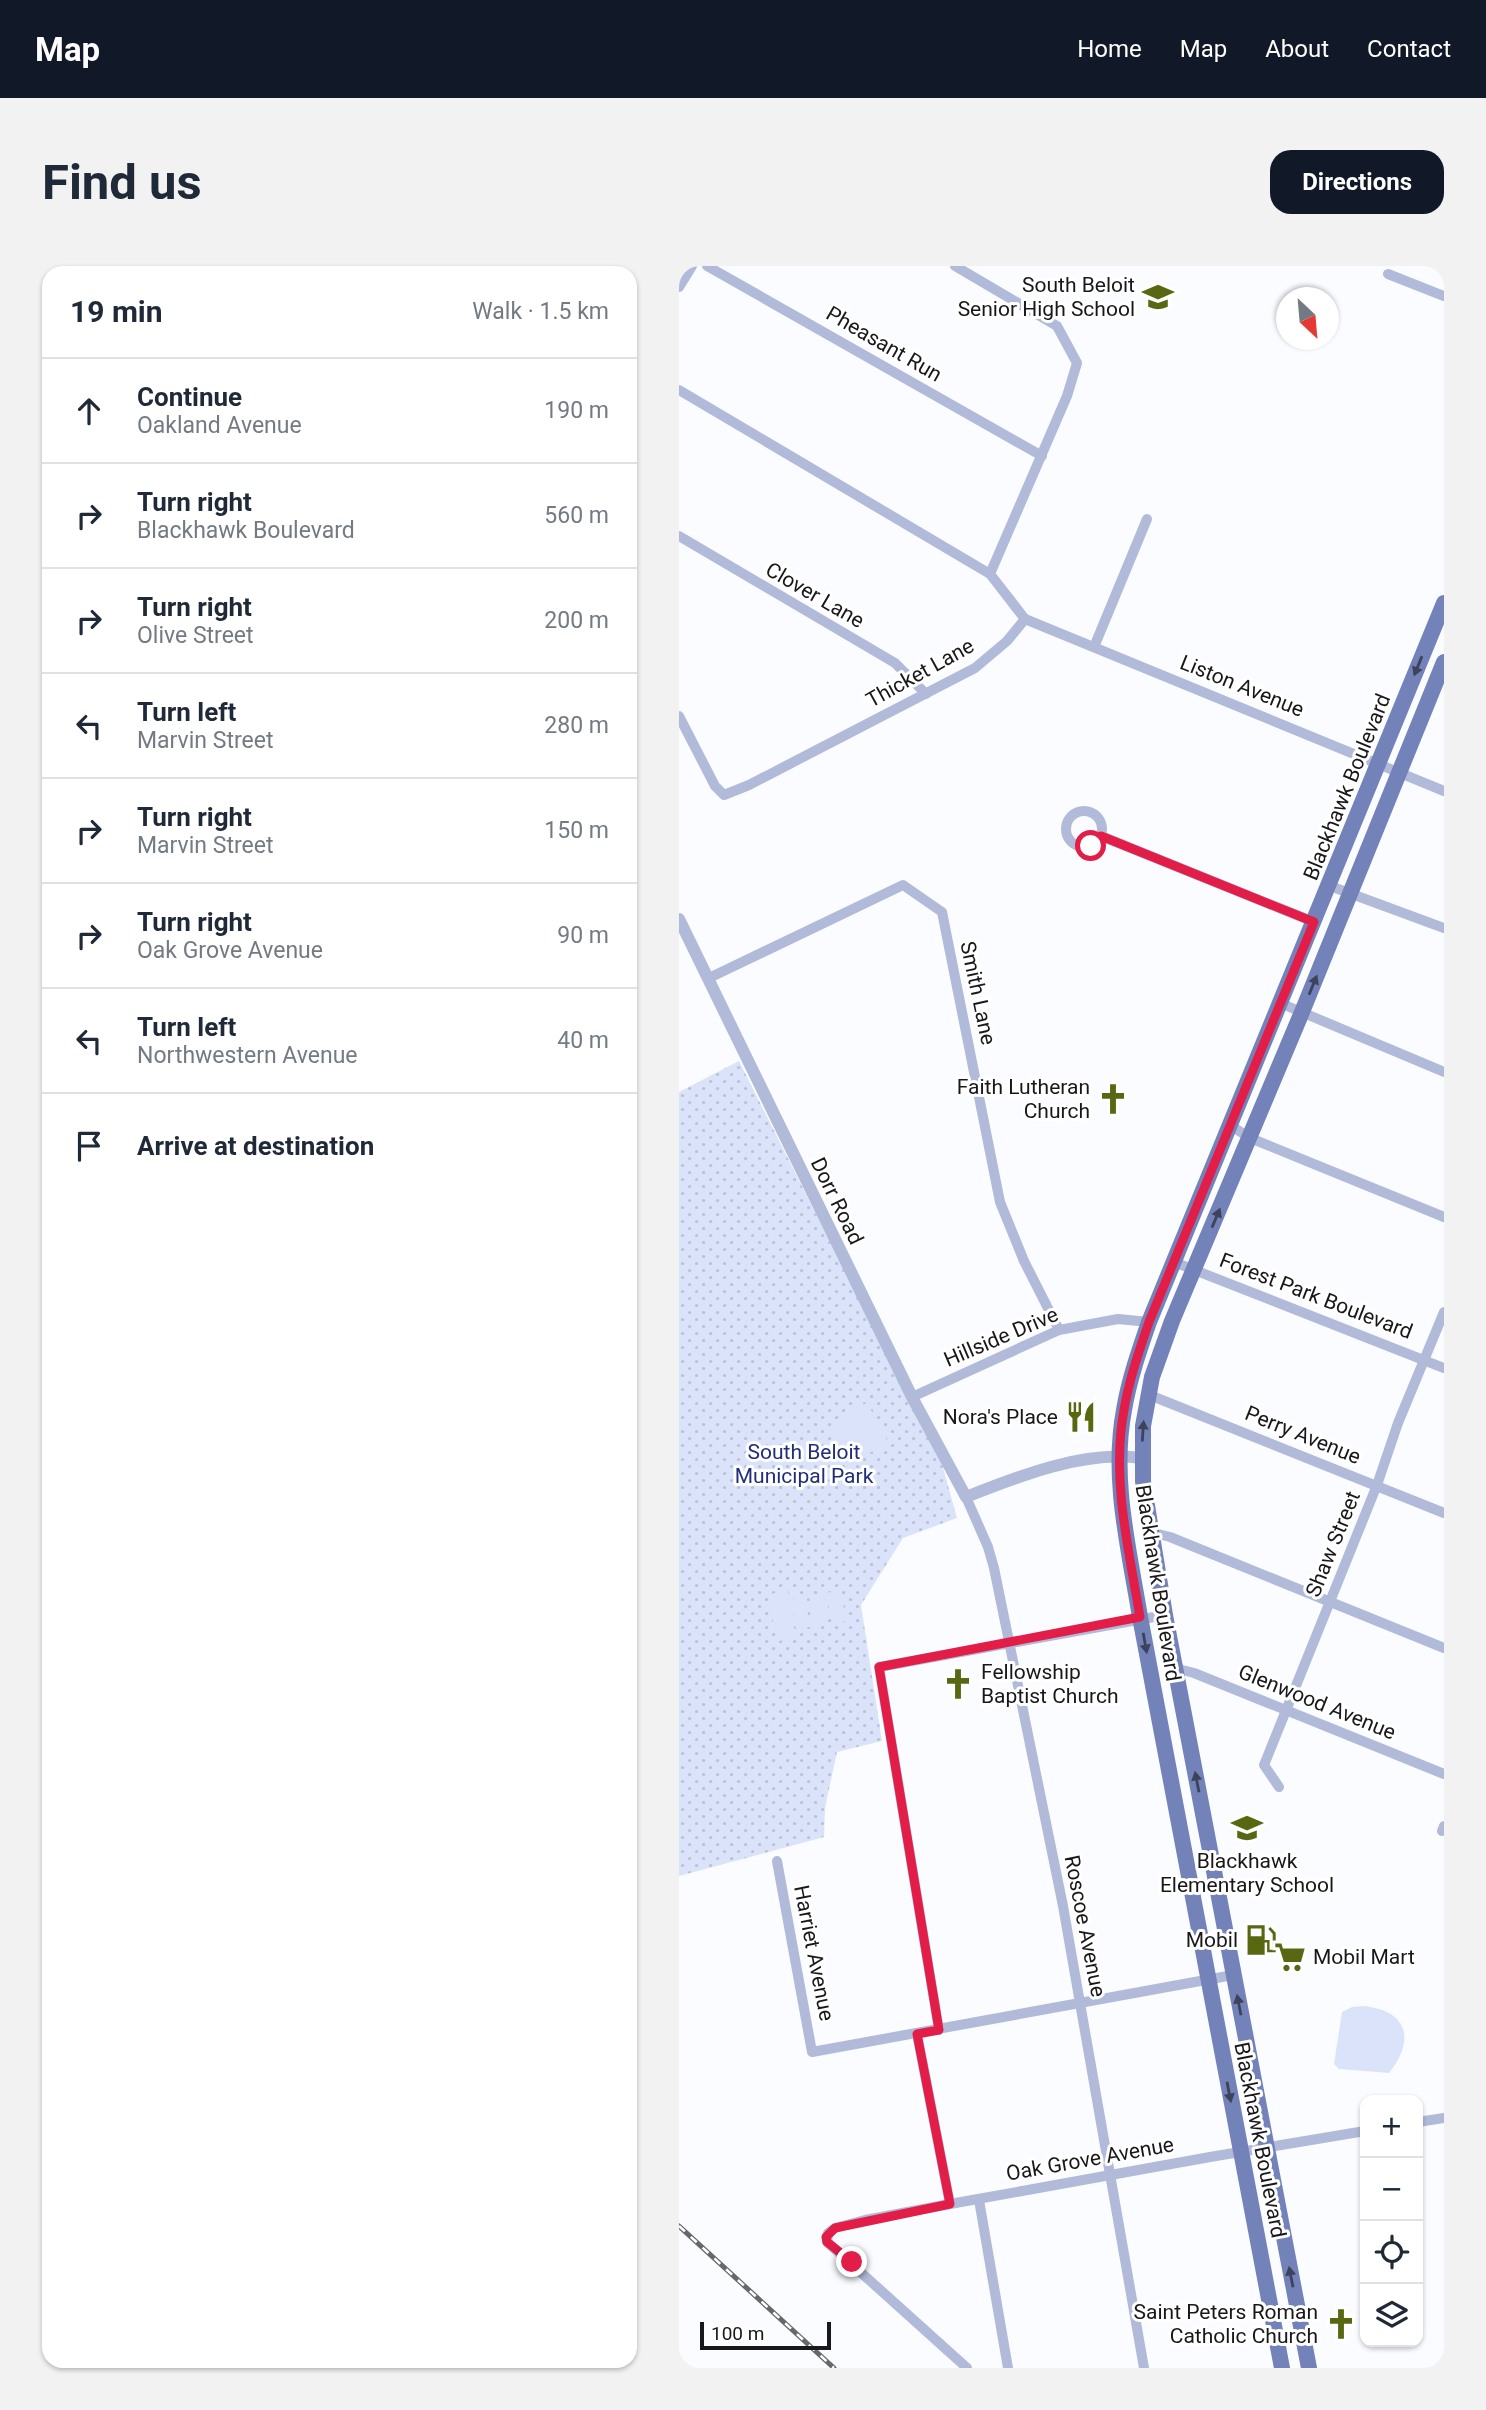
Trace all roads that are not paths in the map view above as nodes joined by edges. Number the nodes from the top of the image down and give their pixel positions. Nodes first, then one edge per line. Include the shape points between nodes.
1 (692, 266) edge
2 (707, 266) edge
3 (955, 266) edge
4 (1388, 274) dead end
5 (679, 287) edge
6 (1444, 296) edge
7 (679, 390) edge
8 (1042, 456) junction
9 (1147, 519) dead end
10 (679, 537) edge
11 (990, 574) junction
12 (1444, 603) edge
13 (1025, 619) junction
14 (1094, 647) junction
15 (1444, 662) edge
16 (926, 694) junction
17 (679, 716) edge
18 (1379, 764) junction
19 (1399, 772) junction
20 (1444, 791) edge
21 (1101, 836) dead end
22 (1330, 886) junction
23 (1350, 893) junction
24 (679, 919) edge
25 (1314, 922) junction
26 (1444, 928) edge
27 (709, 978) junction
28 (1280, 1003) junction
29 (1302, 1012) junction
30 (1444, 1072) edge
31 (1230, 1125) junction
32 (1249, 1138) junction
33 (1444, 1217) edge
34 (1174, 1262) junction
35 (1195, 1269) junction
36 (1444, 1312) edge
37 (1149, 1322) junction
38 (1059, 1330) junction
39 (1425, 1360) junction
40 (1444, 1368) edge
41 (1147, 1395) junction
42 (912, 1397) junction
43 (1120, 1455) junction
44 (1142, 1458) junction
45 (1377, 1485) junction
46 (966, 1497) junction
47 (1444, 1513) edge
48 (1150, 1532) junction
49 (1330, 1602) junction
50 (1165, 1615) junction
51 (1140, 1617) junction
52 (1008, 1643) junction
53 (1444, 1648) edge
54 (1175, 1668) junction
55 (1286, 1710) junction
56 (1444, 1774) edge
57 (1279, 1787) dead end
58 (777, 1861) dead end
59 (1233, 1975) junction
60 (1208, 1979) junction
61 (1080, 2004) junction
62 (939, 2030) junction
63 (917, 2034) junction
64 (1444, 2118) edge
65 (1423, 2121) edge
66 (1360, 2132) edge
67 (1267, 2149) junction
68 (1241, 2152) junction
69 (1109, 2175) junction
70 (979, 2200) junction
71 (950, 2204) junction
72 (967, 2368) edge
73 (1008, 2368) edge
74 (1144, 2368) edge
75 (1282, 2368) edge
76 (1309, 2368) edge

1 - 5 street
2 - 8 street, Pheasant Run
3 - 8 street via 1057,326 1077,363
4 - 6 street
7 - 11 street
8 - 11 street
9 - 14 street
10 - 16 street, Clover Lane via 895,663
11 - 13 street
12 -> 18 main road, Blackhawk Boulevard
13 - 14 street, Liston Avenue
13 - 16 street, Thicket Lane via 975,668
14 - 18 street, Liston Avenue
15 - 19 main road, Blackhawk Boulevard
16 - 17 street, Thicket Lane via 724,795
18 - 19 street, Liston Avenue
18 - 22 main road, Blackhawk Boulevard
19 - 20 street, Liston Avenue
19 - 23 main road, Blackhawk Boulevard
21 - 25 street
22 - 23 street
22 - 25 main road, Blackhawk Boulevard
23 - 26 street
29 -> 23 main road, Blackhawk Boulevard
24 - 27 street, Dorr Road
25 - 28 main road, Blackhawk Boulevard
27 - 38 street, Smith Lane via 903,885 942,912 1000,1202
27 - 42 street, Dorr Road
28 - 29 street
28 - 31 main road, Blackhawk Boulevard
29 - 30 street
29 - 32 main road, Blackhawk Boulevard
31 - 32 street
31 - 34 main road, Blackhawk Boulevard
32 - 33 street
35 -> 32 main road, Blackhawk Boulevard
34 - 35 street, Forest Park Boulevard
34 - 37 main road, Blackhawk Boulevard
35 - 39 street, Forest Park Boulevard
35 - 41 main road, Blackhawk Boulevard
36 - 39 street, Shaw Street
37 - 38 street, Hillside Drive via 1118,1319
37 - 43 main road, Blackhawk Boulevard via 1123,1412
38 - 42 street, Hillside Drive
39 - 40 street, Forest Park Boulevard
39 - 45 street, Shaw Street
44 -> 41 main road, Blackhawk Boulevard
41 - 45 street, Perry Avenue
42 - 46 street, Dorr Road
43 - 44 street
43 - 46 street via 1022,1476
43 - 51 main road, Blackhawk Boulevard via 1123,1516
44 - 48 main road, Blackhawk Boulevard
45 - 47 street, Perry Avenue
45 - 49 street, Shaw Street
46 - 52 street, Roscoe Avenue via 988,1547
48 - 49 street via 1170,1536
48 - 50 main road, Blackhawk Boulevard
49 - 53 street
49 - 55 street, Shaw Street
50 - 51 street
50 - 54 main road, Blackhawk Boulevard
51 - 52 street
51 -> 60 main road, Blackhawk Boulevard
52 - 61 street, Roscoe Avenue
52 - 62 street via 879,1667
54 - 55 street, Glenwood Avenue
59 -> 54 main road, Blackhawk Boulevard
55 - 56 street, Glenwood Avenue
55 - 57 street, Shaw Street via 1264,1765
58 - 63 street, Harriet Avenue via 812,2052
59 - 60 street
67 -> 59 main road, Blackhawk Boulevard
60 - 61 street
60 -> 68 main road, Blackhawk Boulevard
61 - 62 street
61 - 69 street, Roscoe Avenue
62 - 63 street
63 - 71 street
64 - 65 street
66 - 67 street, Oak Grove Avenue
67 - 68 street, Oak Grove Avenue
76 -> 67 main road, Blackhawk Boulevard
68 - 69 street, Oak Grove Avenue
68 - 75 main road, Blackhawk Boulevard
69 - 70 street, Oak Grove Avenue
69 - 74 street, Roscoe Avenue
70 - 71 street, Oak Grove Avenue
70 - 73 street
71 - 72 street, Oak Grove Avenue via 835,2228 826,2237

